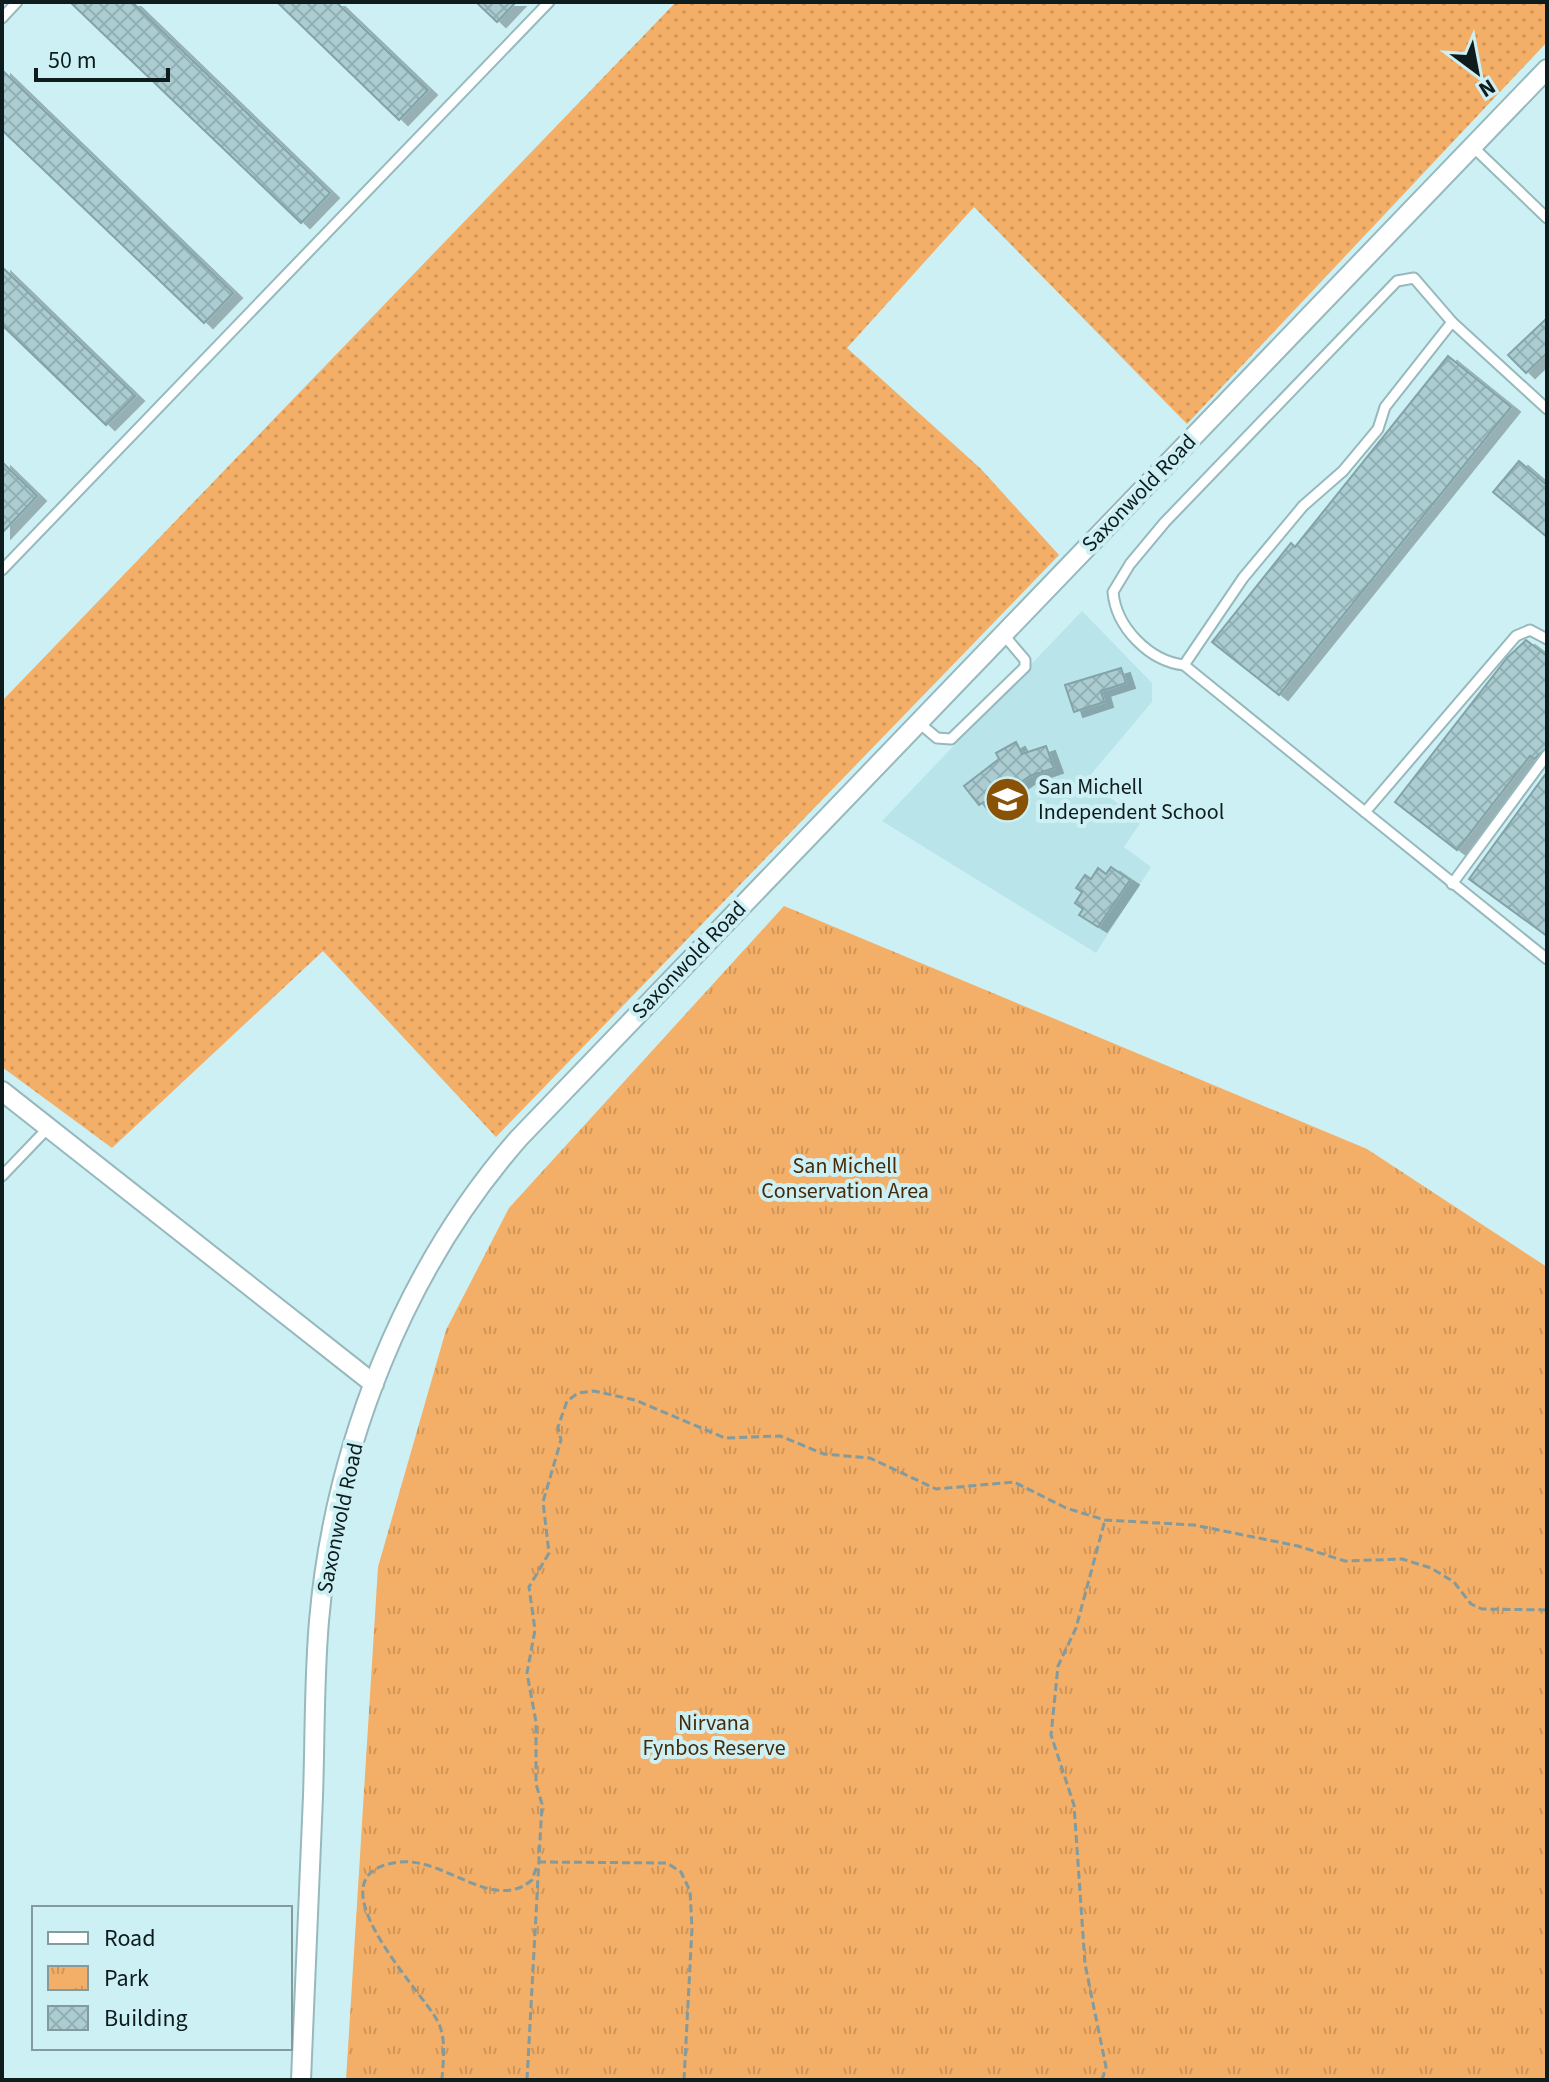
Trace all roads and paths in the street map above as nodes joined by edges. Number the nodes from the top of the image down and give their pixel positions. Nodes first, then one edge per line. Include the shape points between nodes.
1 (17, 2) edge
2 (549, 2) edge
3 (2, 18) edge
4 (1547, 69) edge
5 (1472, 146) junction
6 (1547, 218) edge
7 (1452, 322) junction
8 (1547, 409) edge
9 (2, 570) edge
10 (1003, 634) junction
11 (1547, 639) edge
12 (1184, 665) junction
13 (918, 722) junction
14 (1547, 755) edge
15 (1365, 812) junction
16 (1452, 884) junction
17 (1547, 959) edge
18 (2, 1091) edge
19 (48, 1128) junction
20 (2, 1176) edge
21 (374, 1384) junction
22 (1105, 1520) junction
23 (1547, 1610) edge
24 (538, 1862) junction
25 (301, 2080) edge
26 (442, 2080) edge
27 (527, 2080) edge
28 (684, 2080) edge
29 (1102, 2080) edge

1 - 3 lane
2 - 9 lane
4 - 5 street, Saxonwold Road
5 - 6 lane
5 - 10 street, Saxonwold Road
7 - 8 lane
7 - 12 lane via 1385,407 1378,429 1253,566
7 - 12 lane via 1414,278 1397,281 1130,564 1113,592 1122,622 1151,653
10 - 13 street, Saxonwold Road
10 - 13 lane via 1025,667 951,739 937,738
11 - 15 lane via 1530,630 1516,636
12 - 15 lane
13 - 21 street, Saxonwold Road via 480,1183 410,1301
14 - 16 lane
15 - 16 lane
16 - 17 lane
18 - 19 street
19 - 20 lane
19 - 21 street
21 - 25 street, Saxonwold Road via 332,1535 319,1621
22 - 23 path via 1194,1525 1345,1561 1402,1559 1454,1582 1471,1604 1482,1609
22 - 24 path via 1014,1482 936,1489 870,1458 824,1454 780,1436 725,1438 635,1400 578,1393 567,1401 558,1427 561,1440 543,1502 549,1553 529,1587 535,1630 527,1673 542,1804
22 - 29 path via 1076,1628 1058,1666 1051,1735 1074,1805 1085,1964 1106,2067
24 - 26 path via 532,1880 511,1892 496,1892 414,1861 378,1868 366,1882 363,1901 379,1942 437,2020 443,2040
24 - 27 path
24 - 28 path via 667,1863 681,1872 690,1891 692,1928

